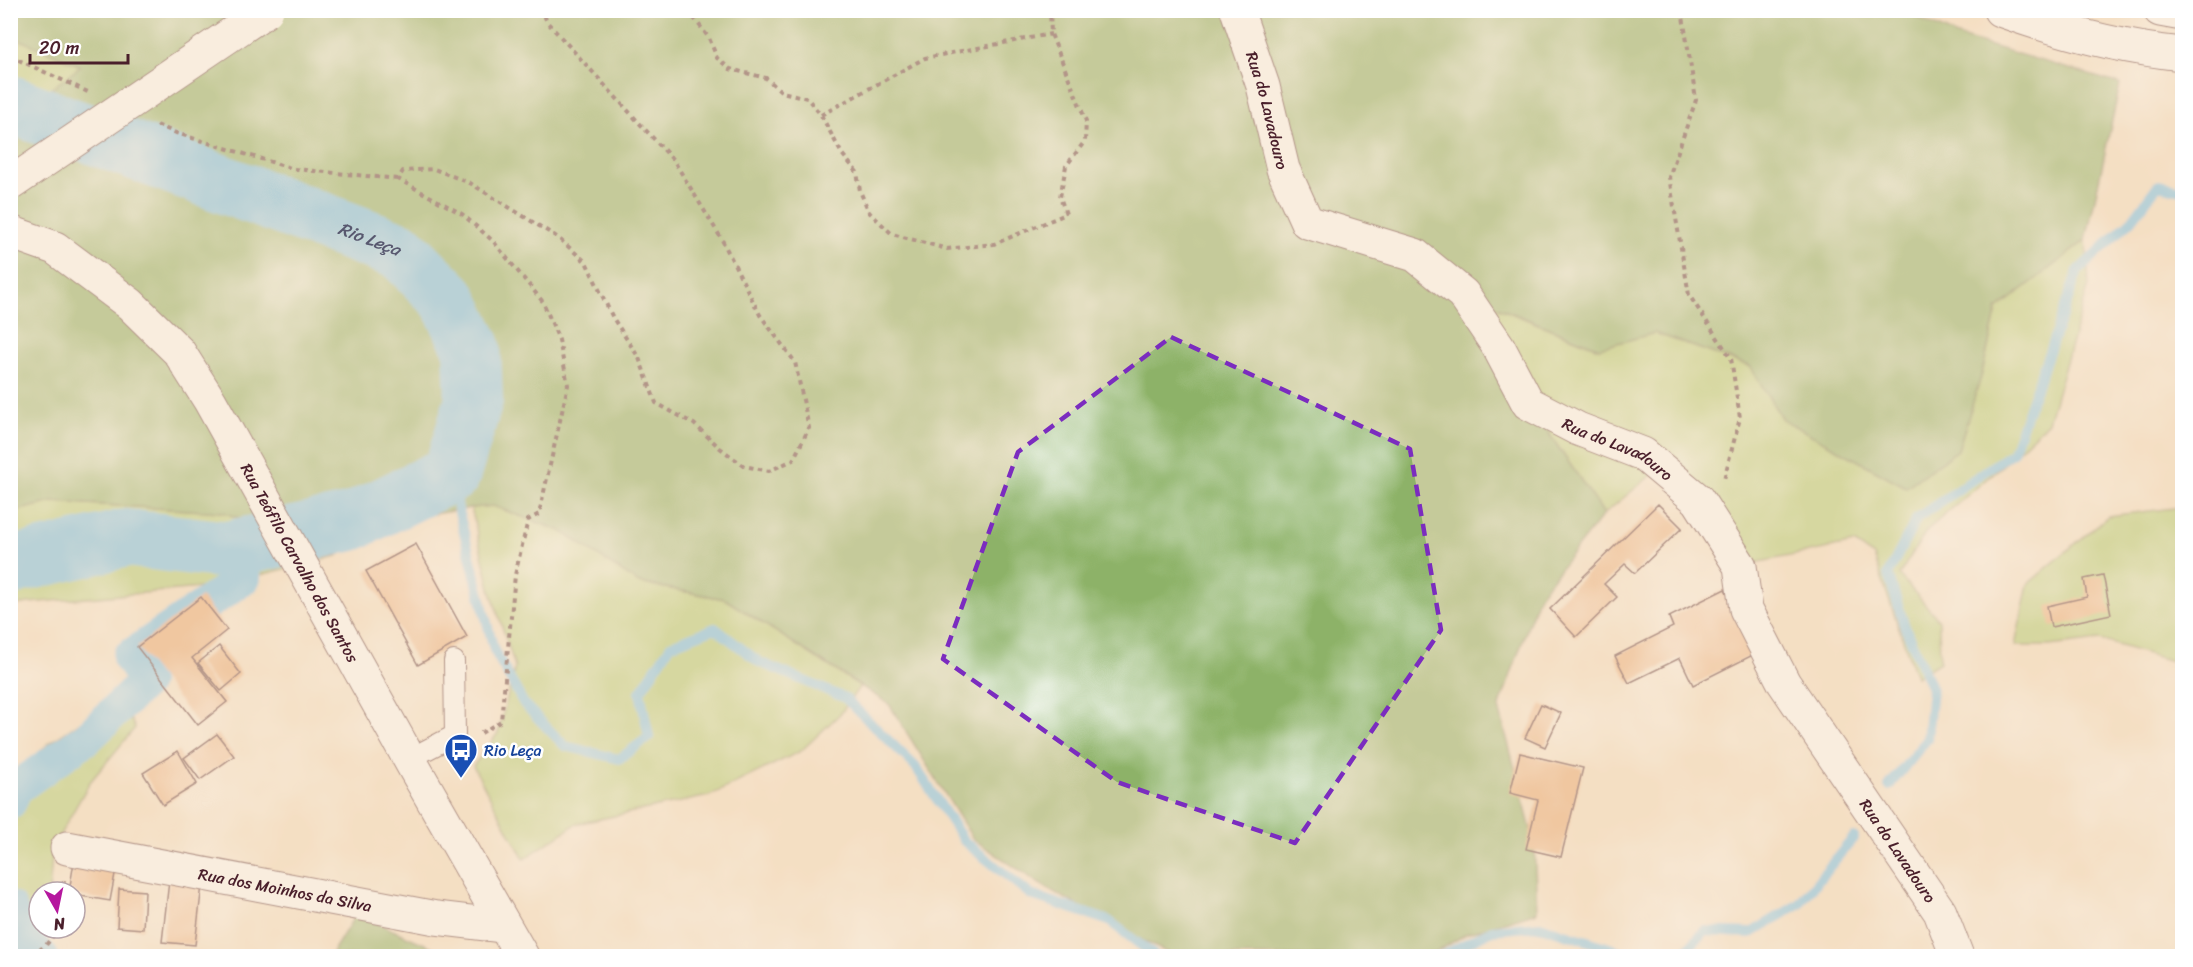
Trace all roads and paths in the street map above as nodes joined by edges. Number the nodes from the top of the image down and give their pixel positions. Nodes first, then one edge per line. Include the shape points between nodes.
1 (267, 10) edge
2 (542, 10) edge
3 (688, 10) edge
4 (1050, 10) edge
5 (1236, 10) edge
6 (1682, 10) edge
7 (2000, 10) edge
8 (2160, 10) edge
9 (2182, 14) edge
10 (1051, 33) junction
11 (2182, 54) edge
12 (10, 56) edge
13 (93, 94) dead end
14 (821, 115) junction
15 (155, 123) dead end
16 (398, 179) junction
17 (10, 184) edge
18 (10, 232) edge
19 (1713, 523) junction
20 (454, 662) dead end
21 (475, 736) dead end
22 (409, 759) junction
23 (67, 848) dead end
24 (503, 926) junction
25 (50, 940) edge
26 (33, 956) edge
27 (522, 957) edge
28 (1957, 957) edge

1 - 17 main road, bridge
2 - 16 path via 547,22 674,161 721,238 760,315 795,362 809,428 793,460 769,471 744,466 694,424 656,403 639,358 613,318 586,262 557,237 470,183 434,169 403,171
3 - 14 path via 710,38 717,58 730,69 766,78 782,92 807,99
4 - 10 path
5 - 19 main road, Rua do Lavadouro via 1263,86 1283,169 1307,222 1415,255 1463,294 1498,346 1528,403 1578,429 1643,454 1698,500
6 - 19 path via 1696,100 1670,177 1689,295 1731,358 1740,418
7 - 11 main road via 2049,27
8 - 9 main road
10 - 14 path via 925,58
10 - 14 path via 1086,121 1085,141 1066,166 1060,197 1065,214 994,244 946,249 892,234 869,212 857,172 842,154
12 - 13 path
15 - 16 path via 294,169
16 - 21 path via 462,214 500,249 543,302 559,340 568,386 539,514 528,520 515,575 501,721
18 - 22 main road, Rua Teófilo Carvalho dos Santos via 55,248 129,304 179,352
19 - 28 main road, Rua do Lavadouro via 1740,566 1746,609 1784,683 1940,912
20 - 22 lane via 455,735
22 - 24 main road, Rua Teófilo Carvalho dos Santos
23 - 24 main road, Rua dos Moinhos da Silva via 436,918
24 - 27 main road, Rua Teófilo Carvalho dos Santos
25 - 26 path

